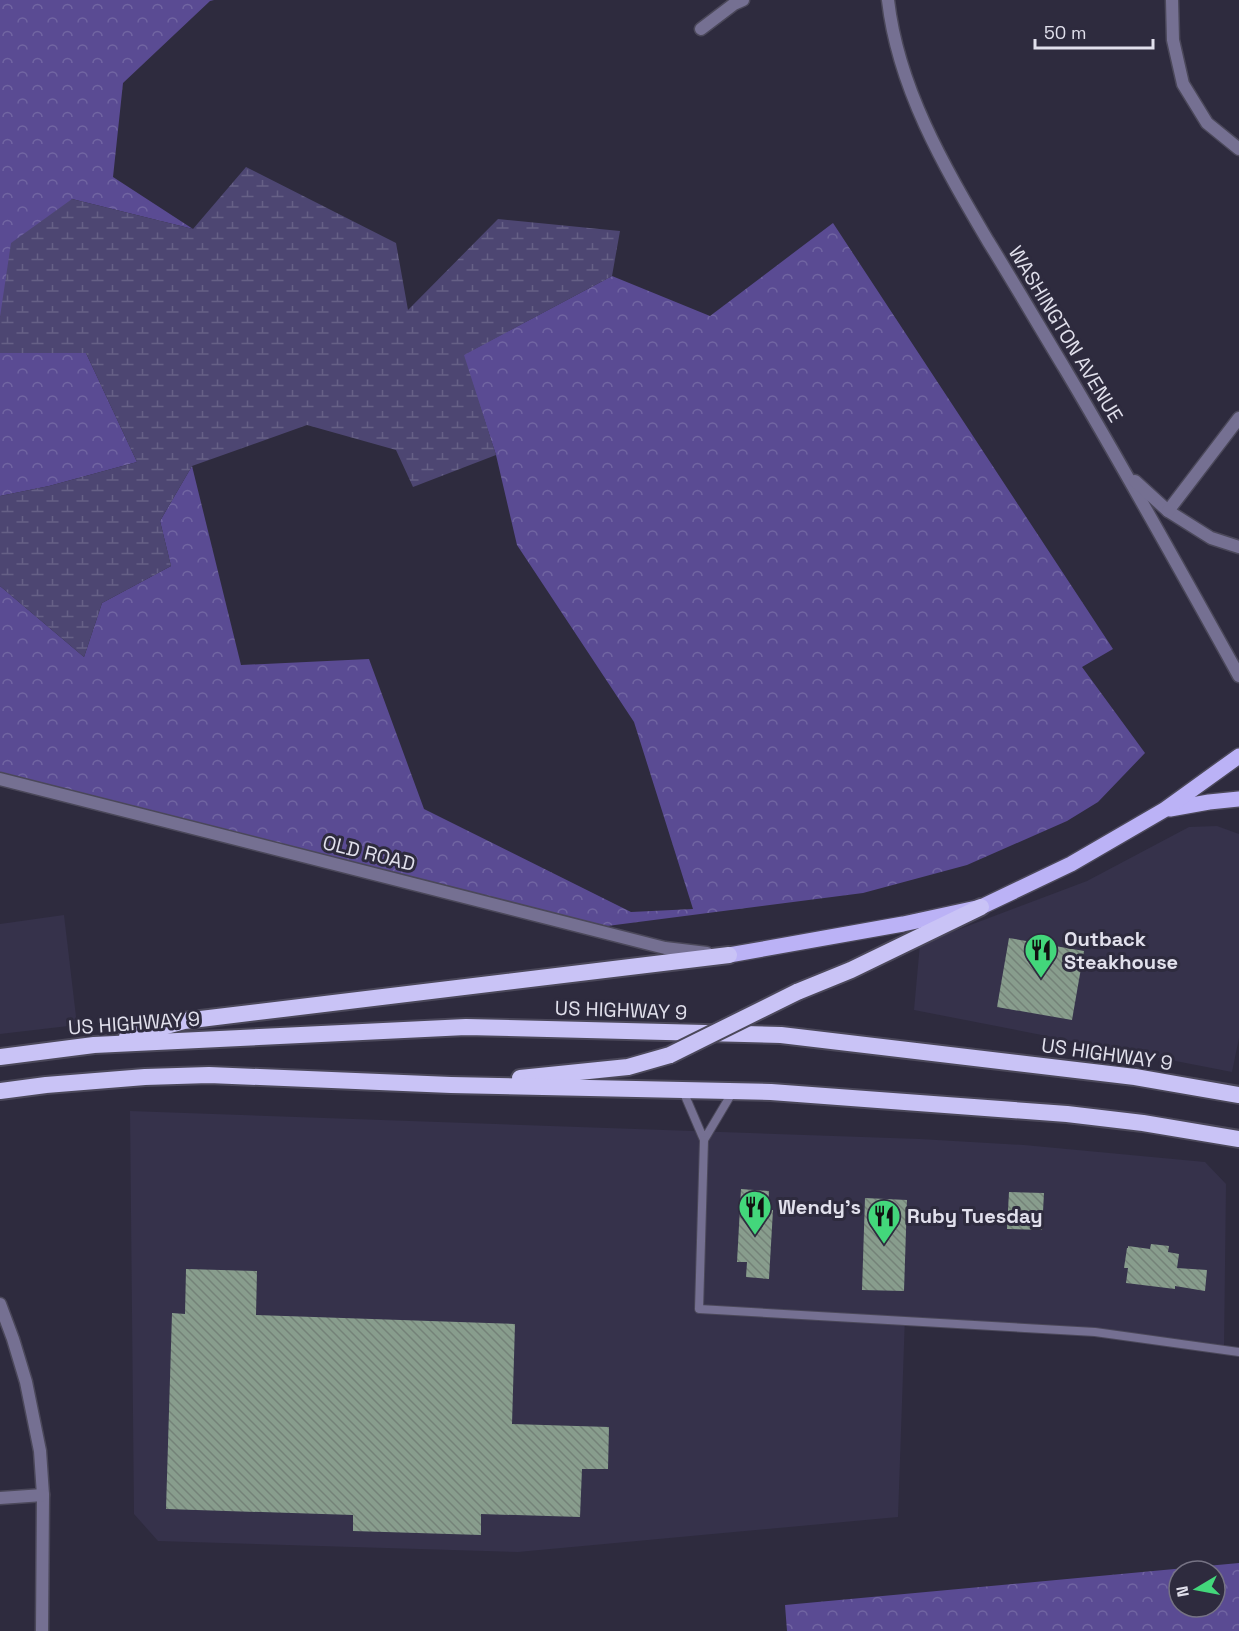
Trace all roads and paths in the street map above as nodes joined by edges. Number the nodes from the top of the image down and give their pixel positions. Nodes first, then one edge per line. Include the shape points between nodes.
1 (743, 0) edge
2 (888, 0) edge
3 (1172, 0) edge
4 (701, 29) dead end
5 (1239, 149) edge
6 (1239, 418) edge
7 (1127, 474) junction
8 (1168, 510) junction
9 (1239, 547) edge
10 (1239, 676) edge
11 (1239, 756) edge
12 (0, 779) edge
13 (1239, 799) edge
14 (1164, 810) junction
15 (981, 907) junction
16 (729, 955) junction
17 (94, 1046) junction
18 (0, 1057) edge
19 (451, 1085) junction
20 (683, 1090) junction
21 (0, 1091) edge
22 (733, 1091) junction
23 (1239, 1095) edge
24 (1239, 1139) edge
25 (704, 1140) junction
26 (0, 1304) edge
27 (1239, 1352) edge
28 (43, 1495) junction
29 (0, 1498) edge
30 (42, 1631) edge

1 - 4 street
2 - 7 street, WASHINGTON AVENUE via 899,53 926,129 959,192
3 - 5 street via 1173,40 1183,84 1208,123
6 - 8 street
7 - 8 street
7 - 10 street, WASHINGTON AVENUE
8 - 9 street via 1210,538
11 - 14 main road
12 - 16 street, OLD ROAD via 665,948
13 - 14 main road
14 - 15 main road via 1071,864
15 - 16 main road
15 - 19 highway, bridge via 670,1055 628,1067
16 - 17 highway via 184,1021
17 - 18 highway, US HIGHWAY 9
17 - 23 highway, US HIGHWAY 9 via 466,1027 781,1035 1135,1077
19 - 20 highway
19 - 21 highway via 208,1075
20 - 22 highway
20 - 25 lane
22 - 24 highway via 1067,1114
22 - 25 lane
25 - 27 lane via 699,1309 1095,1332
26 - 28 street via 26,1382 40,1451
28 - 29 street
28 - 30 street

